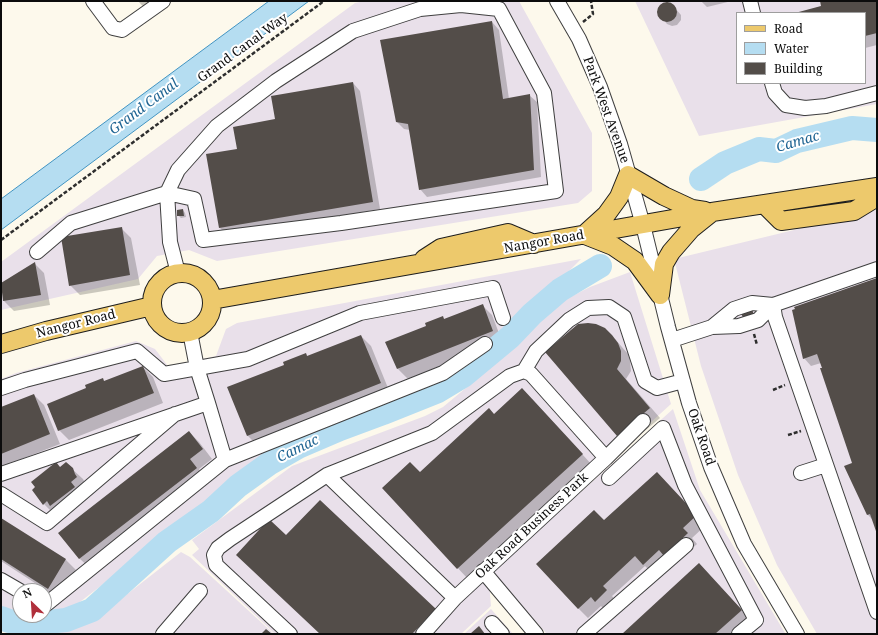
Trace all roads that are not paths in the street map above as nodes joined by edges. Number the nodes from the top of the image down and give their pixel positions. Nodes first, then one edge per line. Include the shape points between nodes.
1 (93, 1) edge
2 (163, 1) edge
3 (557, 1) edge
4 (750, 1) edge
5 (753, 12) edge
6 (772, 84) edge
7 (877, 93) edge
8 (628, 175) junction
9 (877, 187) edge
10 (167, 193) junction
11 (877, 197) edge
12 (764, 204) junction
13 (712, 212) junction
14 (643, 224) junction
15 (584, 235) junction
16 (37, 252) dead end
17 (877, 269) edge
18 (178, 273) junction
19 (660, 295) junction
20 (212, 300) junction
21 (772, 305) junction
22 (152, 306) junction
23 (502, 318) dead end
24 (190, 332) junction
25 (672, 340) junction
26 (1, 344) edge
27 (485, 344) dead end
28 (197, 368) junction
29 (524, 371) junction
30 (683, 381) junction
31 (1, 388) edge
32 (208, 403) junction
33 (175, 414) junction
34 (643, 421) dead end
35 (606, 458) junction
36 (225, 460) junction
37 (826, 465) junction
38 (801, 473) dead end
39 (1, 474) edge
40 (328, 475) junction
41 (609, 478) dead end
42 (1, 494) edge
43 (686, 545) dead end
44 (483, 571) junction
45 (1, 580) edge
46 (12, 586) edge
47 (200, 591) dead end
48 (455, 598) junction
49 (52, 600) edge
50 (877, 612) edge
51 (163, 634) edge
52 (290, 634) edge
53 (423, 634) edge
54 (536, 634) edge
55 (584, 634) edge
56 (739, 634) edge
57 (797, 634) edge

1 - 2 street via 113,28 122,30
3 - 8 street, Park West Avenue via 579,39 600,87
4 - 5 street
6 - 7 street via 775,93 786,105 805,108 826,106
8 - 13 main road via 692,209
8 - 14 street, Park West Avenue
8 - 15 main road via 619,197 606,215
9 - 12 main road, Nangor Road
10 - 10 street via 178,170 217,126 276,81 353,31 420,10 461,5 499,10 544,93 556,191 341,223 203,240 194,199
10 - 16 street via 71,223
10 - 18 street via 170,242
11 - 12 main road via 854,211 781,221
12 - 13 main road, Nangor Road
13 - 14 main road, Nangor Road
13 - 19 main road via 670,252 664,264
14 - 15 main road, Nangor Road
14 - 19 street, Oak Road
15 - 19 main road via 612,246 635,262
15 - 20 main road, Nangor Road via 534,244 508,233 441,248 417,264
17 - 21 street
18 - 20 main road via 188,273 205,283
18 - 22 main road via 159,284
19 - 25 street, Oak Road
20 - 24 main road via 211,311 206,320 199,328
21 - 25 street via 752,303 734,309 712,327
21 - 37 street
22 - 24 main road via 155,316 165,327 179,333
22 - 26 main road, Nangor Road
23 - 28 street via 493,288 360,313 248,360
24 - 28 street
25 - 30 street, Oak Road
27 - 36 street via 444,373
28 - 31 street via 164,374 137,350
28 - 32 street
29 - 30 street via 536,352 569,320 588,308 609,307 624,317 645,381 657,388
29 - 35 street via 531,374
29 - 40 street via 510,376 432,433
30 - 57 street, Oak Road via 711,467 744,544
32 - 33 street
32 - 36 street
33 - 39 street
33 - 42 street via 47,523
34 - 35 street, Oak Road Business Park
35 - 44 street, Oak Road Business Park
36 - 49 street
37 - 38 street
37 - 50 street
40 - 48 street
40 - 52 street via 230,539 218,548 214,555 216,565
41 - 56 street via 663,428 685,484 756,620
43 - 55 street
44 - 48 street, Oak Road Business Park
44 - 54 street
45 - 46 street
47 - 51 street
48 - 53 street, Oak Road Business Park

